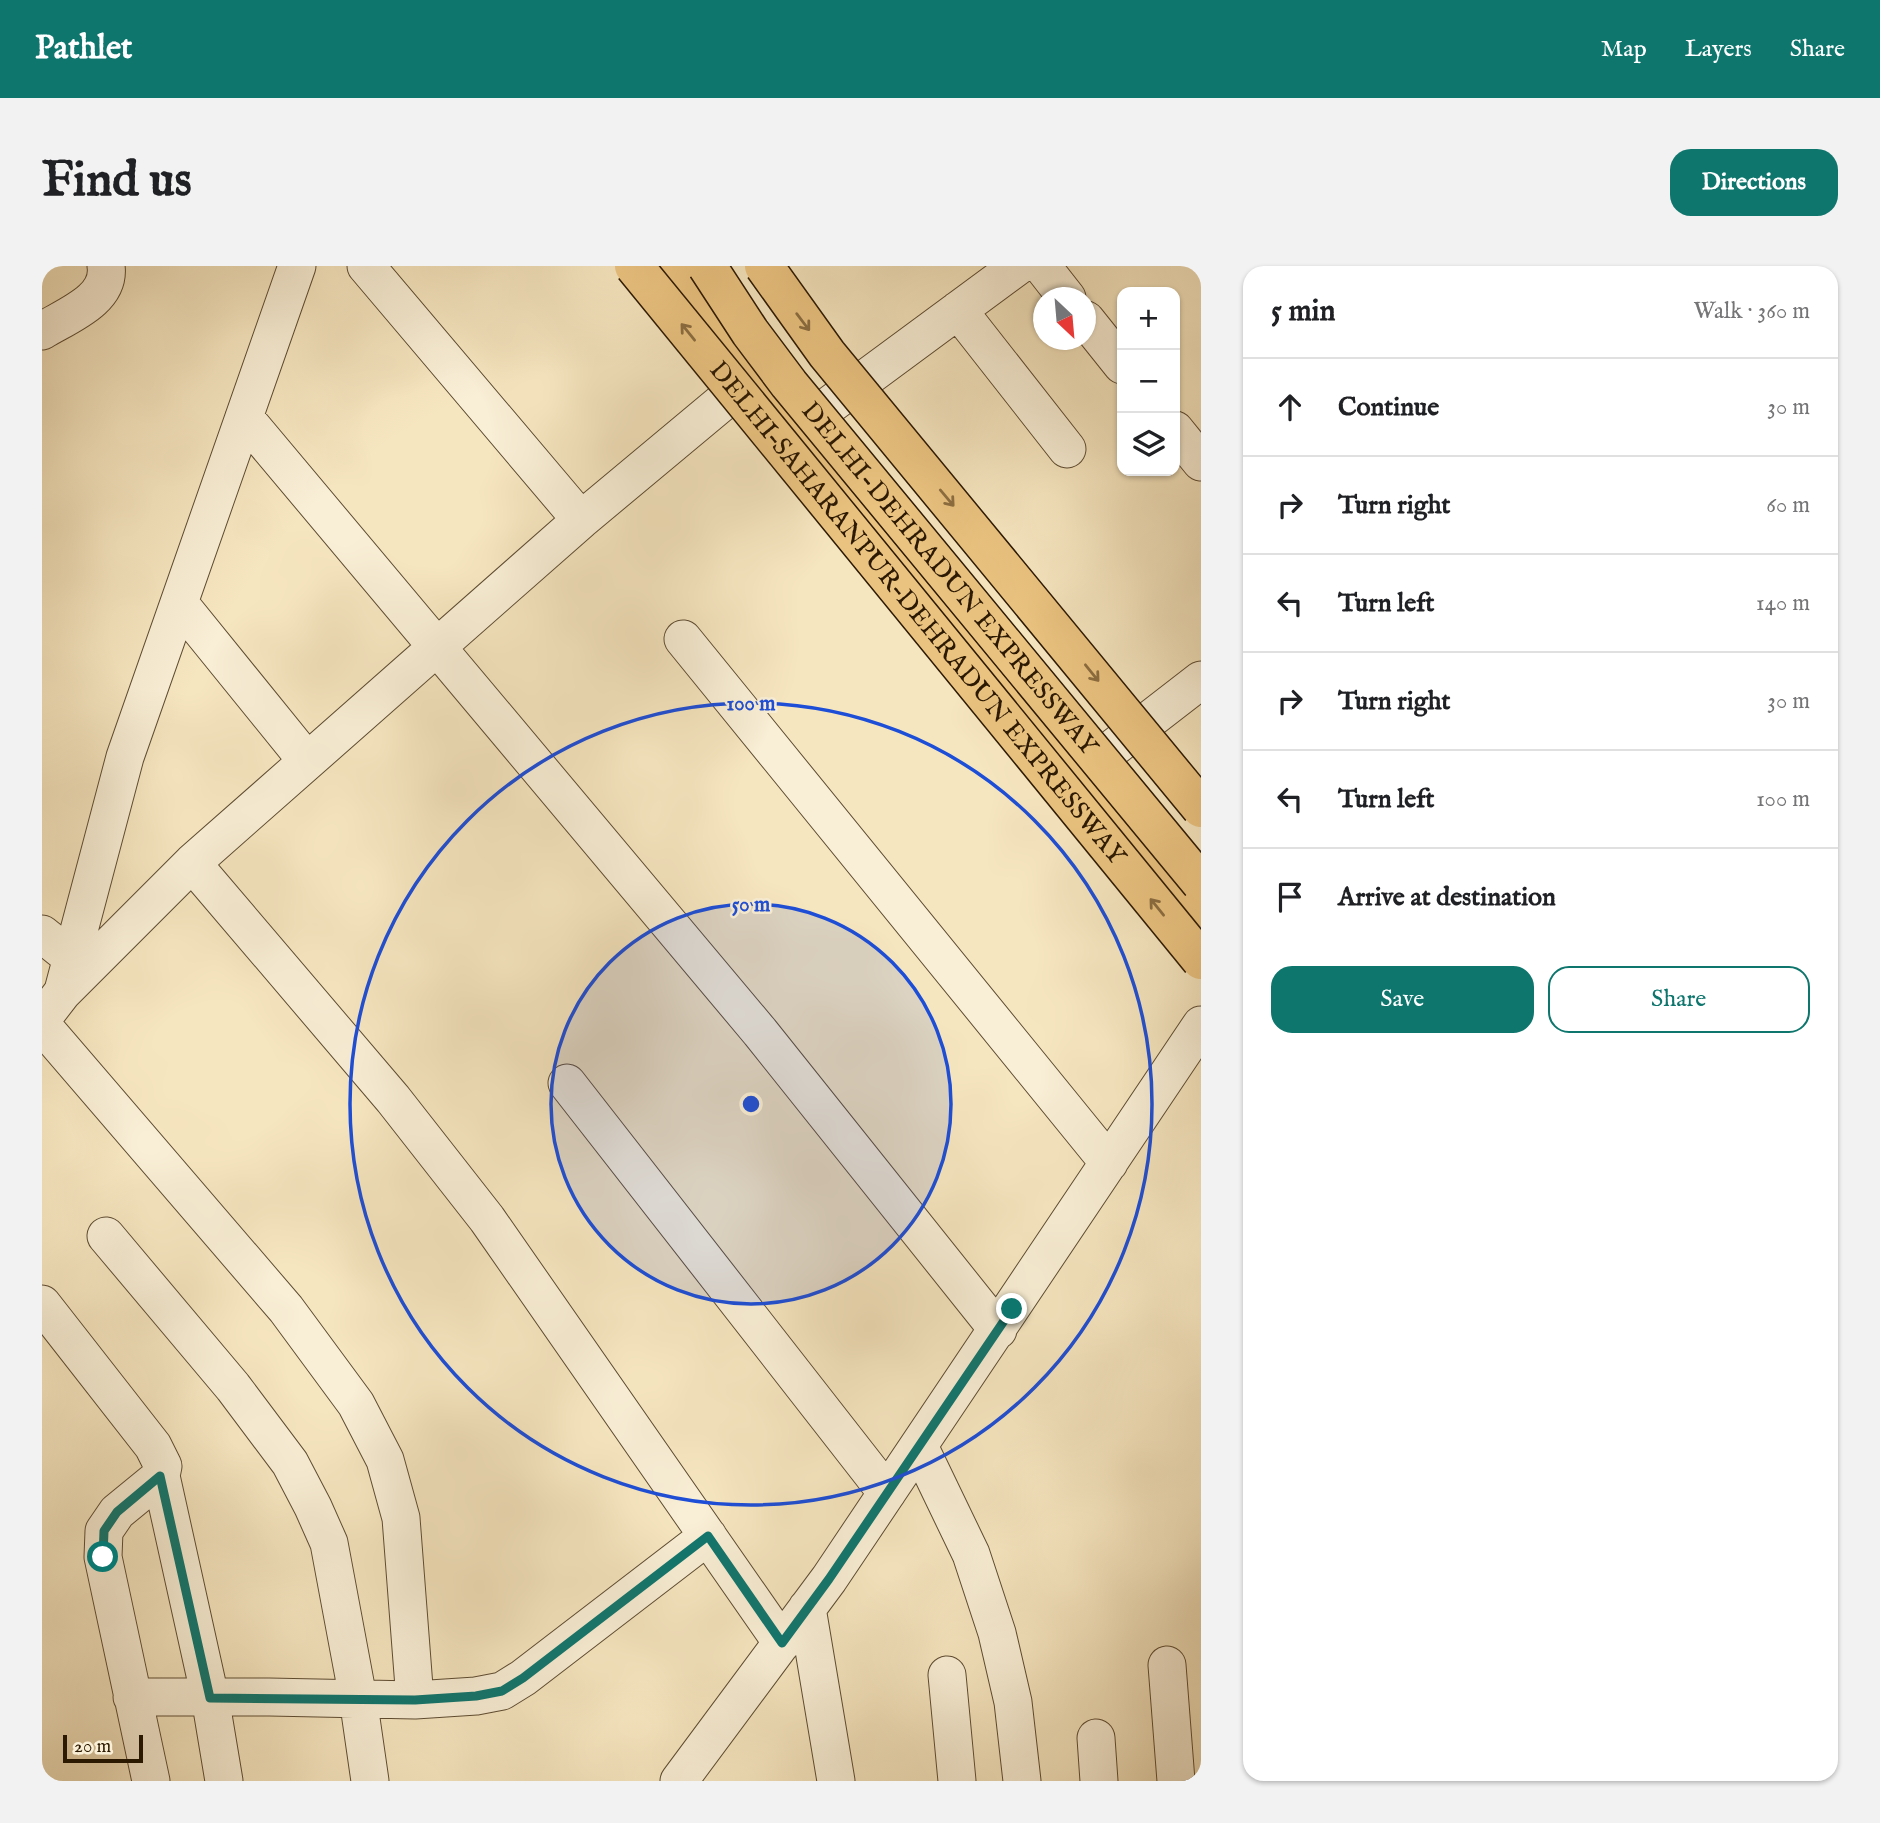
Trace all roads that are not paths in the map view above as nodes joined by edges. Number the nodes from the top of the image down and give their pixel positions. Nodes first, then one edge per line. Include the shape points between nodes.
1 (106, 266) edge
2 (297, 266) edge
3 (366, 266) edge
4 (634, 266) edge
5 (666, 266) edge
6 (706, 266) edge
7 (764, 266) edge
8 (1018, 266) edge
9 (1042, 266) edge
10 (1058, 287) edge
11 (958, 310) junction
12 (42, 331) edge
13 (1096, 332) edge
14 (1117, 359) edge
15 (756, 374) junction
16 (827, 407) junction
17 (244, 417) junction
18 (1180, 436) edge
19 (1067, 449) dead end
20 (1201, 462) edge
21 (581, 520) junction
22 (179, 603) junction
23 (683, 639) dead end
24 (437, 647) junction
25 (1201, 680) edge
26 (1108, 752) junction
27 (307, 761) junction
28 (1201, 807) edge
29 (192, 863) junction
30 (1201, 867) edge
31 (1201, 884) edge
32 (1201, 918) edge
33 (42, 934) edge
34 (72, 958) junction
35 (1201, 960) edge
36 (52, 1006) edge
37 (42, 1025) edge
38 (1201, 1025) edge
39 (567, 1083) dead end
40 (1109, 1163) junction
41 (106, 1236) dead end
42 (42, 1304) edge
43 (998, 1330) junction
44 (919, 1446) junction
45 (160, 1476) junction
46 (887, 1493) junction
47 (708, 1536) junction
48 (807, 1608) junction
49 (782, 1643) junction
50 (1167, 1665) dead end
51 (947, 1675) dead end
52 (132, 1697) junction
53 (210, 1698) junction
54 (358, 1698) junction
55 (415, 1700) junction
56 (1096, 1738) dead end
57 (150, 1781) edge
58 (225, 1781) edge
59 (370, 1781) edge
60 (679, 1781) edge
61 (836, 1781) edge
62 (957, 1781) edge
63 (1022, 1781) edge
64 (1099, 1781) edge
65 (1176, 1781) edge

1 - 12 street via 105,285 98,296
2 - 17 street
3 - 21 street
35 -> 4 highway, DELHI–SAHARANPUR–DEHRADUN EXPRESSWAY, bridge
5 - 15 highway
6 - 16 highway
6 - 31 highway, DELHI-DEHRADUN EXPRESSWAY, bridge via 789,384
7 -> 28 highway, DELHI-DEHRADUN EXPRESSWAY, bridge via 833,362
8 - 11 street
9 - 10 street
11 - 16 street
11 - 19 street
13 - 14 street
15 - 21 street
15 - 32 highway
16 - 26 highway
17 - 22 street
17 - 24 street
18 - 20 street
21 - 24 street
22 - 27 street
22 - 34 street via 125,757
23 - 40 street
24 - 27 street
24 - 43 street via 760,1032
25 - 26 street
26 - 30 highway
27 - 29 street
29 - 36 street
29 - 47 street via 393,1099 487,1219
33 - 34 street
34 - 36 street
37 - 55 street via 286,1310 356,1404 385,1460 401,1518
38 - 40 street
39 - 46 street
40 - 43 street
41 - 54 street via 233,1387 290,1463 329,1543
42 - 45 street via 153,1446 163,1466
43 - 44 street
44 - 46 street
44 - 63 street via 971,1554 997,1633 1013,1702
45 - 52 street via 117,1512 104,1531 103,1557
45 - 53 street
46 - 48 street
47 - 49 street
47 - 55 street via 502,1691
48 - 49 street
48 - 61 street
49 - 60 street
50 - 65 street
51 - 62 street
52 - 53 street
52 - 57 street
53 - 54 street
53 - 58 street
54 - 55 street
54 - 59 street
56 - 64 street

